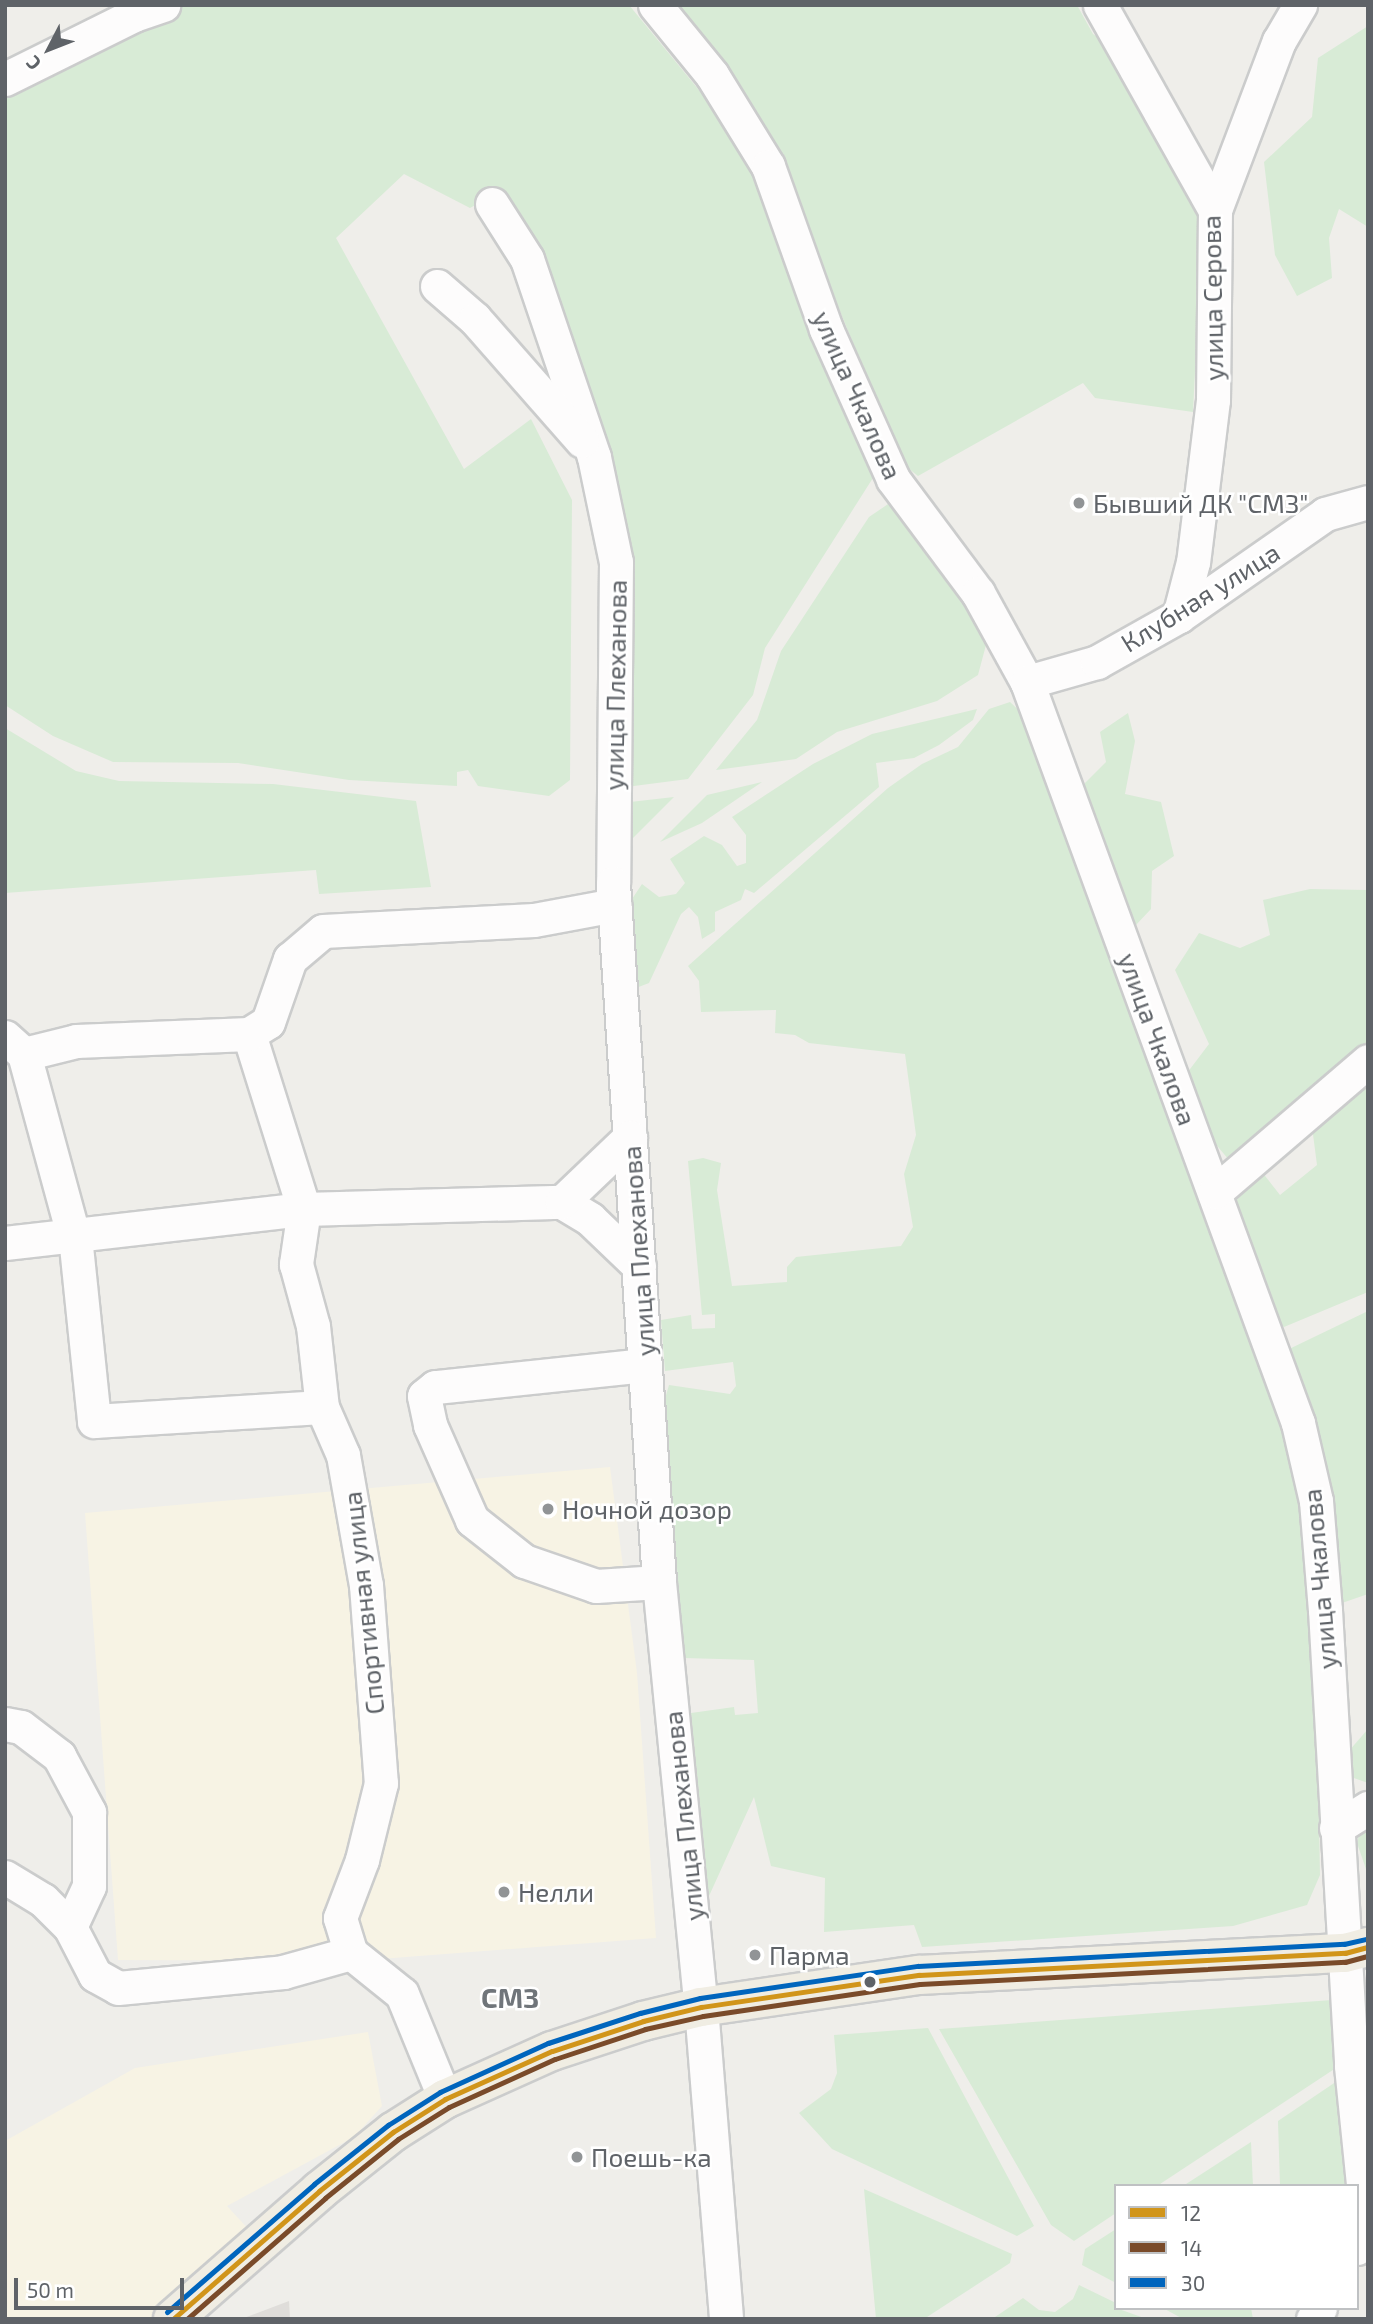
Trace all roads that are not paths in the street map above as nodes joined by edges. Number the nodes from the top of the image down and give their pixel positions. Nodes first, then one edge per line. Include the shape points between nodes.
1 (655, 5) edge
2 (1100, 5) edge
3 (1300, 5) edge
4 (142, 9) edge
5 (5, 79) edge
6 (492, 204) dead end
7 (1215, 210) junction
8 (438, 286) dead end
9 (594, 457) junction
10 (1368, 502) edge
11 (1179, 616) junction
12 (1027, 682) junction
13 (615, 905) junction
14 (250, 1034) junction
15 (15, 1046) edge
16 (1368, 1061) edge
17 (630, 1137) junction
18 (1215, 1192) junction
19 (562, 1202) junction
20 (304, 1209) junction
21 (72, 1234) junction
22 (5, 1243) edge
23 (639, 1266) junction
24 (645, 1365) junction
25 (322, 1407) junction
26 (659, 1582) junction
27 (5, 1724) edge
28 (1368, 1808) edge
29 (1336, 1828) junction
30 (5, 1877) edge
31 (1355, 1911) edge
32 (70, 1927) junction
33 (1356, 1950) edge
34 (351, 1953) junction
35 (701, 2007) junction
36 (1361, 2093) edge
37 (445, 2099) junction
38 (1365, 2171) edge
39 (1359, 2243) edge
40 (173, 2319) edge
41 (726, 2319) edge

1 - 12 street, улица Чкалова via 712,75 768,166 826,329 893,479 978,593
2 - 7 street, улица Серова
3 - 7 street via 1279,41
4 - 5 street
6 - 9 street, улица Плеханова via 527,259
7 - 11 street, улица Серова via 1213,400 1193,562
8 - 9 street via 475,319
9 - 13 street, улица Плеханова via 616,562
10 - 11 street, Клубная улица via 1325,514
11 - 12 street, Клубная улица via 1097,662
12 - 18 street, улица Чкалова
13 - 14 street via 534,920 323,931 290,959 268,1022
13 - 17 street, улица Плеханова
14 - 15 street
14 - 20 street
15 - 21 street
16 - 18 street
17 - 19 street
17 - 23 street, улица Плеханова
18 - 29 street, улица Чкалова via 1298,1423 1316,1501
19 - 20 street
19 - 23 street via 590,1219
20 - 21 street
20 - 25 street, Спортивная улица via 296,1264 313,1326
21 - 22 street
21 - 25 street via 94,1421
23 - 24 street, улица Плеханова
24 - 26 street, улица Плеханова
24 - 26 street via 435,1387 424,1396 430,1425 472,1520 503,1545 524,1561 596,1587
25 - 34 street, Спортивная улица via 343,1455 359,1525 381,1783 362,1860 340,1918
26 - 35 street, улица Плеханова
27 - 32 street via 21,1727 59,1756 89,1812 89,1886
28 - 29 street
29 - 31 street, улица Чкалова
30 - 32 street via 43,1900
31 - 33 street, улица Чкалова
32 - 34 street via 95,1975 118,1988 283,1972
33 - 35 highway via 919,1975
33 - 36 street, улица Чкалова
34 - 37 street via 402,1994
35 - 37 highway via 552,2051
35 - 41 street, улица Плеханова
36 - 38 street, улица Чкалова
37 - 40 highway via 393,2132 319,2191
38 - 39 street, улица Чкалова via 1367,2223

